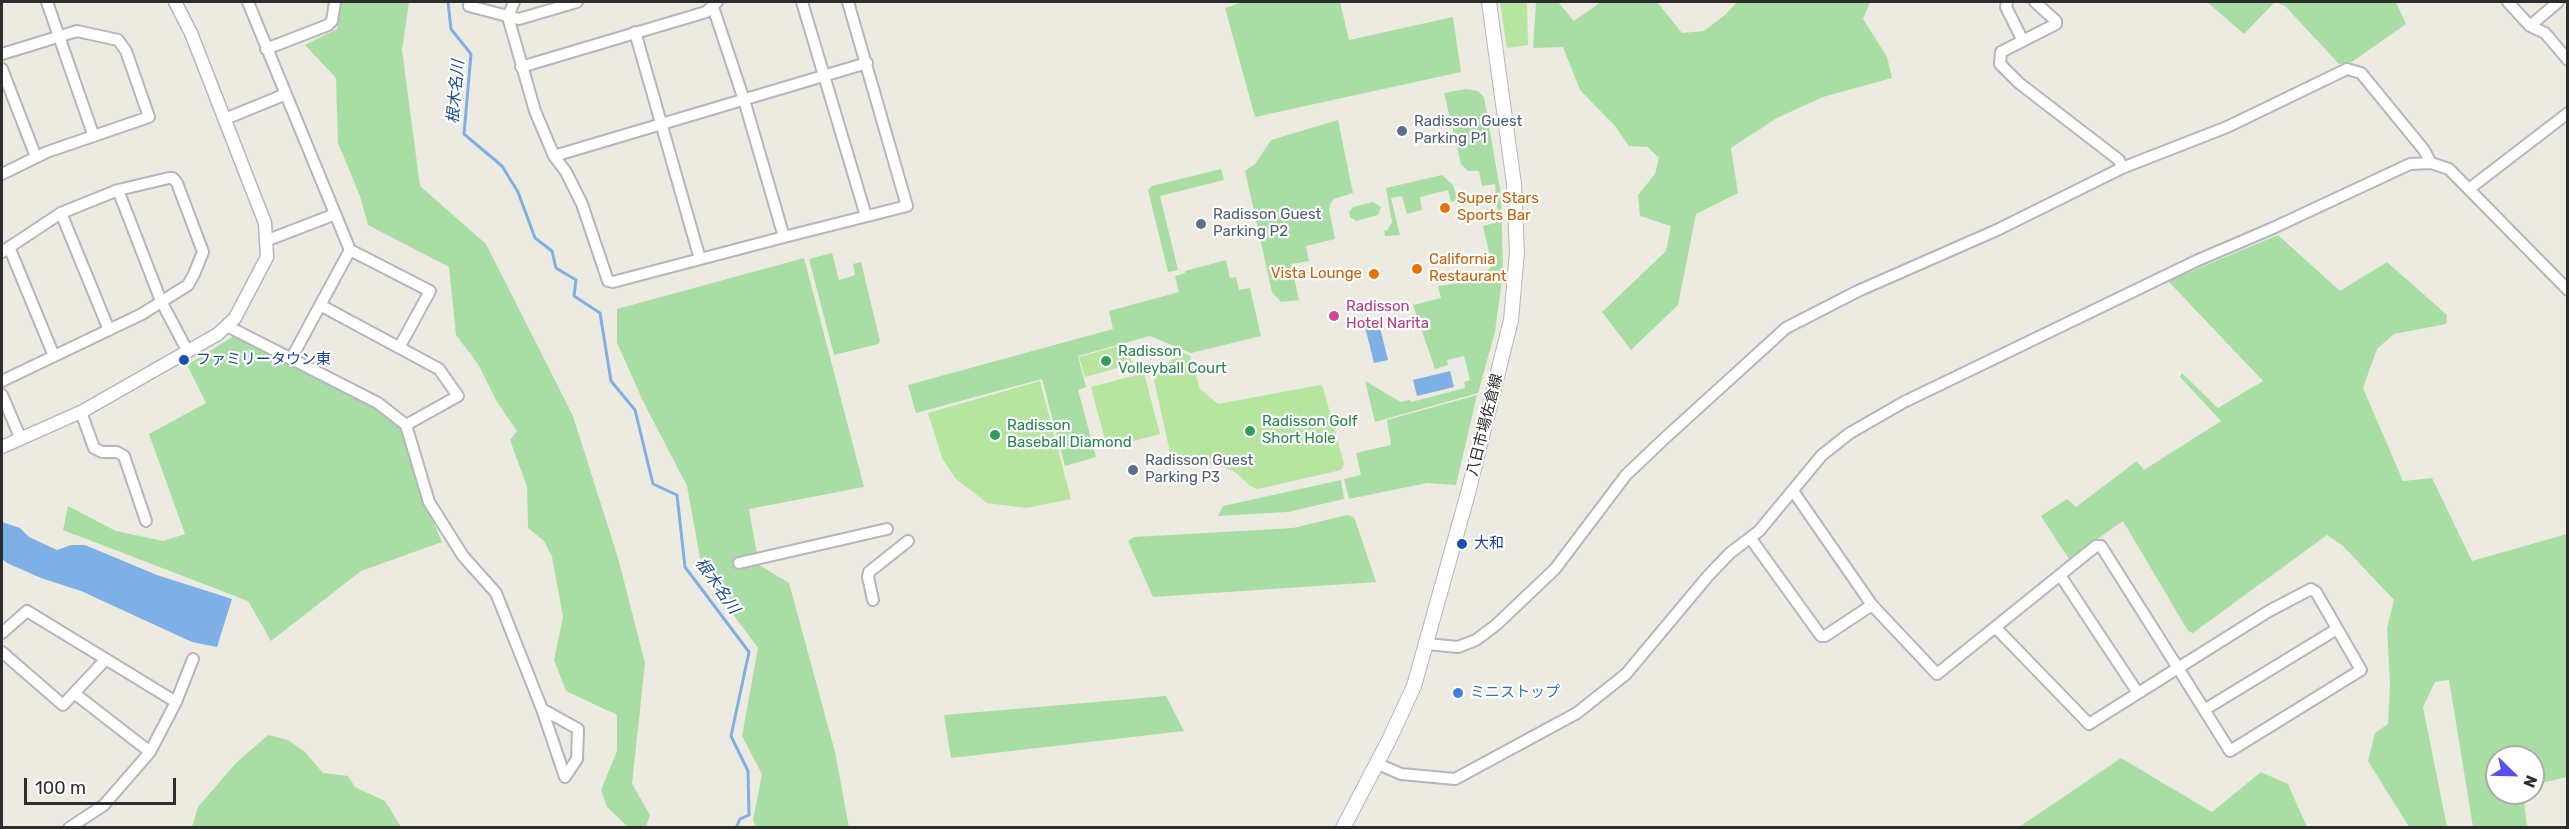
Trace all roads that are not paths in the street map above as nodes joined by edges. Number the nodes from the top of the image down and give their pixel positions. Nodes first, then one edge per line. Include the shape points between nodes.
1 (47, 2) edge
2 (175, 2) edge
3 (248, 2) edge
4 (335, 2) edge
5 (470, 2) edge
6 (514, 2) edge
7 (577, 2) edge
8 (802, 2) edge
9 (848, 2) edge
10 (1489, 2) edge
11 (2007, 2) edge
12 (2035, 2) edge
13 (2508, 2) edge
14 (2560, 2) edge
15 (715, 4) edge
16 (2568, 8) edge
17 (508, 17) junction
18 (2530, 26) junction
19 (635, 32) junction
20 (57, 37) junction
21 (2023, 41) junction
22 (266, 49) junction
23 (2, 54) edge
24 (2568, 60) edge
25 (867, 63) junction
26 (521, 67) junction
27 (2, 69) edge
28 (825, 76) junction
29 (286, 94) junction
30 (744, 100) junction
31 (2568, 113) edge
32 (225, 119) junction
33 (662, 124) junction
34 (93, 134) junction
35 (554, 156) junction
36 (36, 157) junction
37 (2431, 163) junction
38 (2122, 168) junction
39 (2, 174) edge
40 (2469, 189) junction
41 (118, 190) junction
42 (61, 213) junction
43 (333, 215) junction
44 (866, 216) junction
45 (784, 237) junction
46 (268, 240) junction
47 (5, 249) edge
48 (350, 250) junction
49 (700, 259) junction
50 (2566, 286) edge
51 (161, 301) junction
52 (320, 305) junction
53 (229, 327) junction
54 (109, 330) junction
55 (400, 346) junction
56 (188, 352) junction
57 (54, 356) junction
58 (291, 359) junction
59 (2, 381) edge
60 (2, 395) edge
61 (81, 412) junction
62 (406, 425) junction
63 (20, 437) junction
64 (2, 447) edge
65 (1793, 491) junction
66 (146, 521) dead end
67 (887, 529) dead end
68 (1751, 539) junction
69 (908, 541) dead end
70 (739, 563) dead end
71 (2061, 575) junction
72 (873, 600) dead end
73 (1872, 605) junction
74 (1996, 628) junction
75 (2337, 629) junction
76 (2, 633) edge
77 (1427, 644) junction
78 (2, 652) edge
79 (106, 659) junction
80 (193, 659) dead end
81 (2178, 668) junction
82 (74, 693) junction
83 (2138, 693) junction
84 (176, 702) junction
85 (542, 709) junction
86 (2204, 710) junction
87 (150, 752) junction
88 (1377, 764) junction
89 (69, 828) edge
90 (1343, 828) edge

1 - 20 street
2 - 32 street
3 - 22 street
4 - 22 street via 328,25
5 - 17 street via 469,6
6 - 17 street
7 - 17 street via 530,17
8 - 28 street
9 - 25 street
10 - 77 main road, 八日市場佐倉線 via 1514,184 1516,282 1502,360
11 - 21 street via 2006,8
12 - 21 street via 2056,24
13 - 18 street
14 - 16 street
14 - 18 street
15 - 19 street via 706,12
15 - 30 street
17 - 26 street
18 - 24 street via 2545,33
19 - 26 street
19 - 33 street
20 - 23 street
20 - 34 street
20 - 34 street via 85,31 118,40 126,51 149,117
21 - 38 street via 2001,52 1999,59 2006,72 2119,160
22 - 29 street
25 - 28 street
25 - 44 street via 908,206
26 - 35 street
27 - 36 street
28 - 30 street
28 - 44 street
29 - 32 street
29 - 43 street
30 - 33 street
30 - 45 street
31 - 40 street
32 - 46 street
33 - 35 street
33 - 49 street
34 - 36 street
35 - 49 street via 582,204 608,281
36 - 39 street
37 - 38 street via 2361,73 2347,69 2227,127
37 - 40 street via 2449,169
37 - 65 street via 2410,164 2196,261 1904,402 1832,445
38 - 77 street via 1786,328 1626,475 1555,569 1504,617 1466,645 1449,648
40 - 50 street
41 - 42 street
41 - 51 street
41 - 51 street via 173,178 200,239 201,259 188,285
42 - 47 street
42 - 54 street
43 - 46 street
43 - 48 street
44 - 45 street
45 - 49 street
46 - 53 street via 267,257
47 - 57 street
48 - 52 street
48 - 55 street via 430,291
51 - 54 street
51 - 56 street
52 - 55 street
52 - 58 street
53 - 56 street
53 - 58 street
54 - 57 street
55 - 62 street via 439,369 458,396
56 - 61 street
57 - 59 street
58 - 62 street via 378,403
60 - 63 street
61 - 63 street
61 - 66 street via 94,448 124,456
62 - 85 street via 429,502 463,556 496,593
63 - 64 street
65 - 68 street
65 - 73 street
67 - 70 street
68 - 73 street via 1821,636
68 - 88 street via 1730,553 1708,576 1619,681 1577,713 1455,779 1401,774
69 - 72 street via 869,572
71 - 74 street
71 - 81 street via 2101,546
71 - 83 street
73 - 74 street via 1937,674
74 - 83 street via 2089,724
75 - 81 street via 2316,592 2311,590 2269,611
75 - 86 street
75 - 86 street via 2361,670 2240,745 2230,751
76 - 79 street via 27,611
77 - 88 main road, 八日市場佐倉線 via 1407,702
78 - 82 street via 63,705
79 - 82 street
79 - 84 street
80 - 84 street
81 - 83 street
81 - 86 street
82 - 87 street
84 - 87 street
85 - 85 street via 561,766 565,777 577,759 578,729
87 - 89 street via 104,805
88 - 90 main road, 八日市場佐倉線

